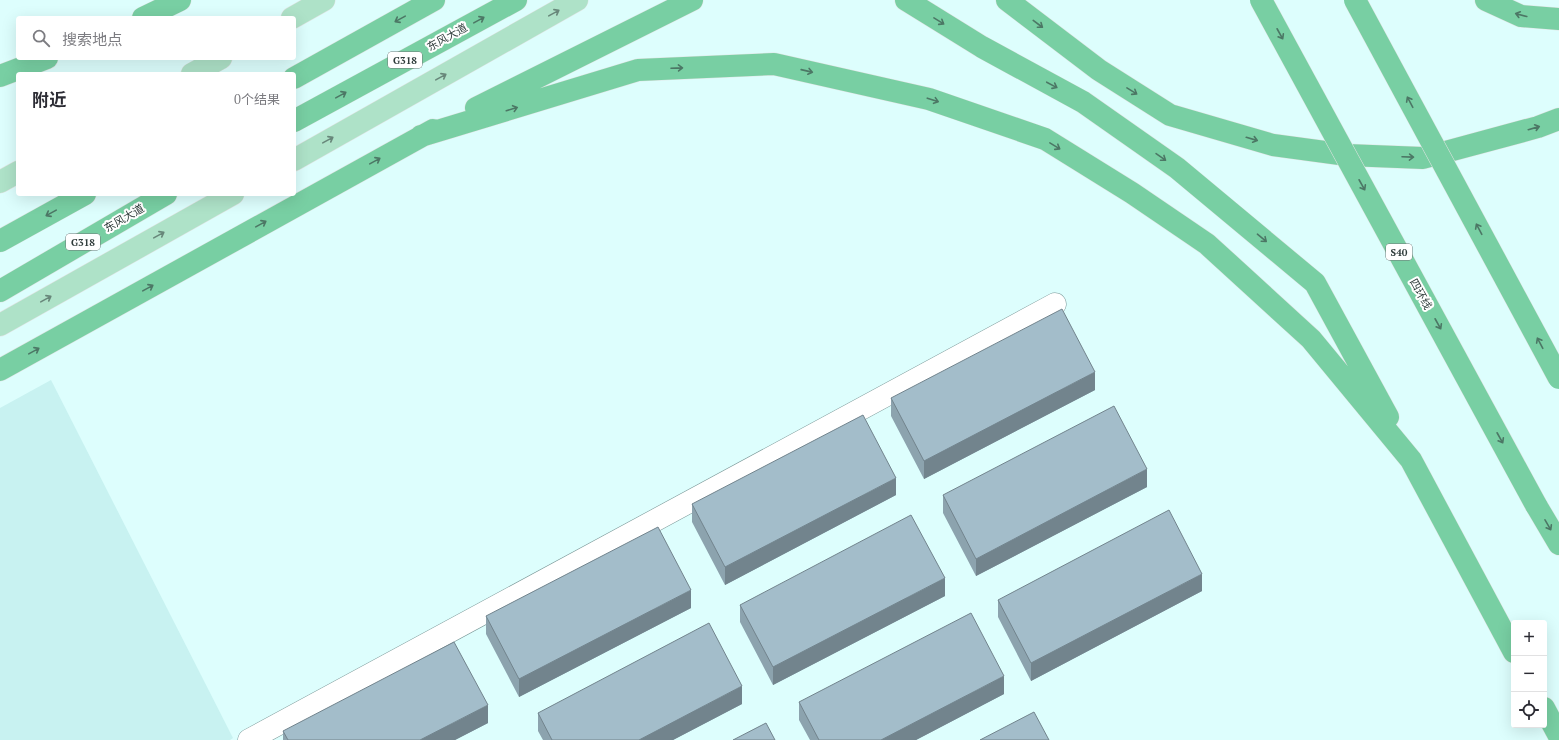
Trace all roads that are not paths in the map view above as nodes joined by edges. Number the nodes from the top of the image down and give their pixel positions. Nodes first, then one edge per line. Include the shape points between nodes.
1 (180, 0) edge
2 (324, 0) edge
3 (434, 0) edge
4 (516, 0) edge
5 (577, 0) edge
6 (692, 0) edge
7 (906, 0) edge
8 (1007, 0) edge
9 (1261, 0) edge
10 (1355, 0) edge
11 (1486, 0) edge
12 (147, 16) edge
13 (296, 16) edge
14 (1559, 19) edge
15 (42, 60) edge
16 (217, 60) edge
17 (196, 72) edge
18 (0, 76) edge
19 (296, 77) edge
20 (296, 119) edge
21 (1559, 119) edge
22 (421, 136) junction
23 (296, 159) edge
24 (16, 173) edge
25 (0, 182) edge
26 (81, 196) edge
27 (163, 196) edge
28 (229, 196) edge
29 (0, 241) edge
30 (0, 291) edge
31 (1055, 304) dead end
32 (0, 325) edge
33 (0, 370) edge
34 (1559, 378) edge
35 (1411, 460) junction
36 (1559, 544) edge
37 (1511, 646) edge
38 (1547, 714) edge
39 (1559, 736) edge
40 (249, 740) edge

1 - 12 highway
2 - 13 main road
3 -> 19 highway
20 -> 4 highway, 东风大道 / G318
23 -> 5 main road
6 - 22 highway
7 -> 35 highway via 982,47 1083,102 1177,168 1315,283
8 -> 21 highway, bridge via 1099,70 1170,115 1273,145 1347,155 1423,158 1538,128
9 -> 36 highway, 四环线 / S40, bridge
34 -> 10 highway, bridge
14 -> 11 highway via 1521,16
15 - 18 highway
16 - 17 main road
33 -> 22 highway
22 -> 35 highway via 638,70 774,64 929,99 1045,139 1132,192 1207,244 1311,338
24 - 25 main road
26 -> 29 highway
27 - 30 highway, 东风大道 / G318
32 -> 28 main road
31 - 40 lane
35 - 37 highway
38 - 39 highway

